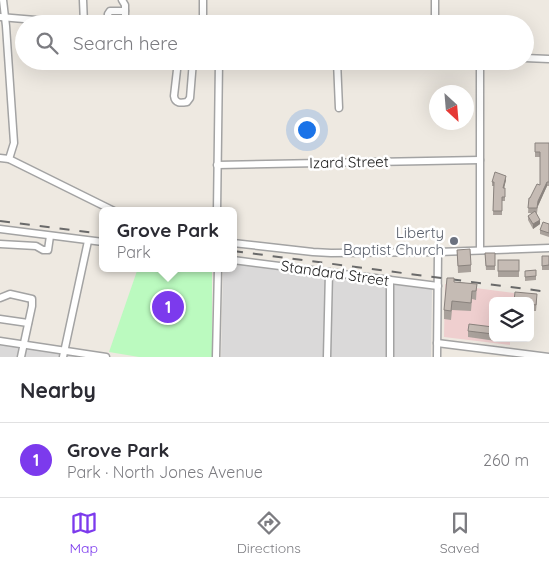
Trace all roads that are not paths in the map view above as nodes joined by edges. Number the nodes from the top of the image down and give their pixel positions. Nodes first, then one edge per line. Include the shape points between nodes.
1 (3, 0) edge
2 (84, 0) edge
3 (122, 0) edge
4 (203, 0) edge
5 (436, 0) edge
6 (125, 11) junction
7 (83, 15) edge
8 (108, 15) edge
9 (125, 15) edge
10 (203, 15) edge
11 (435, 15) edge
12 (3, 17) edge
13 (534, 58) edge
14 (549, 59) edge
15 (177, 70) edge
16 (192, 70) edge
17 (219, 70) edge
18 (338, 70) edge
19 (480, 70) edge
20 (339, 108) dead end
21 (0, 158) edge
22 (9, 159) junction
23 (480, 160) junction
24 (217, 165) junction
25 (106, 207) edge
26 (217, 207) edge
27 (0, 229) edge
28 (50, 236) junction
29 (88, 240) junction
30 (99, 241) edge
31 (237, 243) edge
32 (0, 244) edge
33 (549, 248) edge
34 (480, 250) junction
35 (438, 252) junction
36 (237, 260) edge
37 (218, 272) edge
38 (329, 272) junction
39 (390, 280) junction
40 (438, 286) junction
41 (0, 298) edge
42 (0, 319) edge
43 (28, 323) junction
44 (0, 342) edge
45 (437, 343) junction
46 (24, 345) junction
47 (64, 354) edge
48 (21, 357) edge
49 (106, 357) edge
50 (216, 357) edge
51 (327, 357) edge
52 (390, 357) edge
53 (437, 357) edge
54 (549, 357) edge

1 - 12 street
2 - 7 street
3 - 6 street
4 - 10 street
5 - 11 street
6 - 8 street via 110,11
6 - 9 street
12 - 22 street via 14,143
13 - 14 street
15 - 16 street via 174,99 180,103 190,98
17 - 24 street
18 - 20 street
19 - 23 street
21 - 22 street
22 - 25 street
23 - 24 street, Izard Street
23 - 34 street
24 - 26 street
27 - 28 street
28 - 29 street
28 - 32 street via 48,250
29 - 30 street
29 - 47 street
31 - 35 street via 322,253
33 - 34 street
34 - 35 street
35 - 40 street
36 - 38 street, Standard Street
37 - 50 street
38 - 39 street, Standard Street
38 - 51 street
39 - 40 street, Standard Street
39 - 52 street
40 - 45 street
41 - 43 street via 10,294 32,299
42 - 43 street
43 - 46 street
44 - 46 street
45 - 53 street
45 - 54 street
46 - 47 street
46 - 48 street
47 - 49 street

